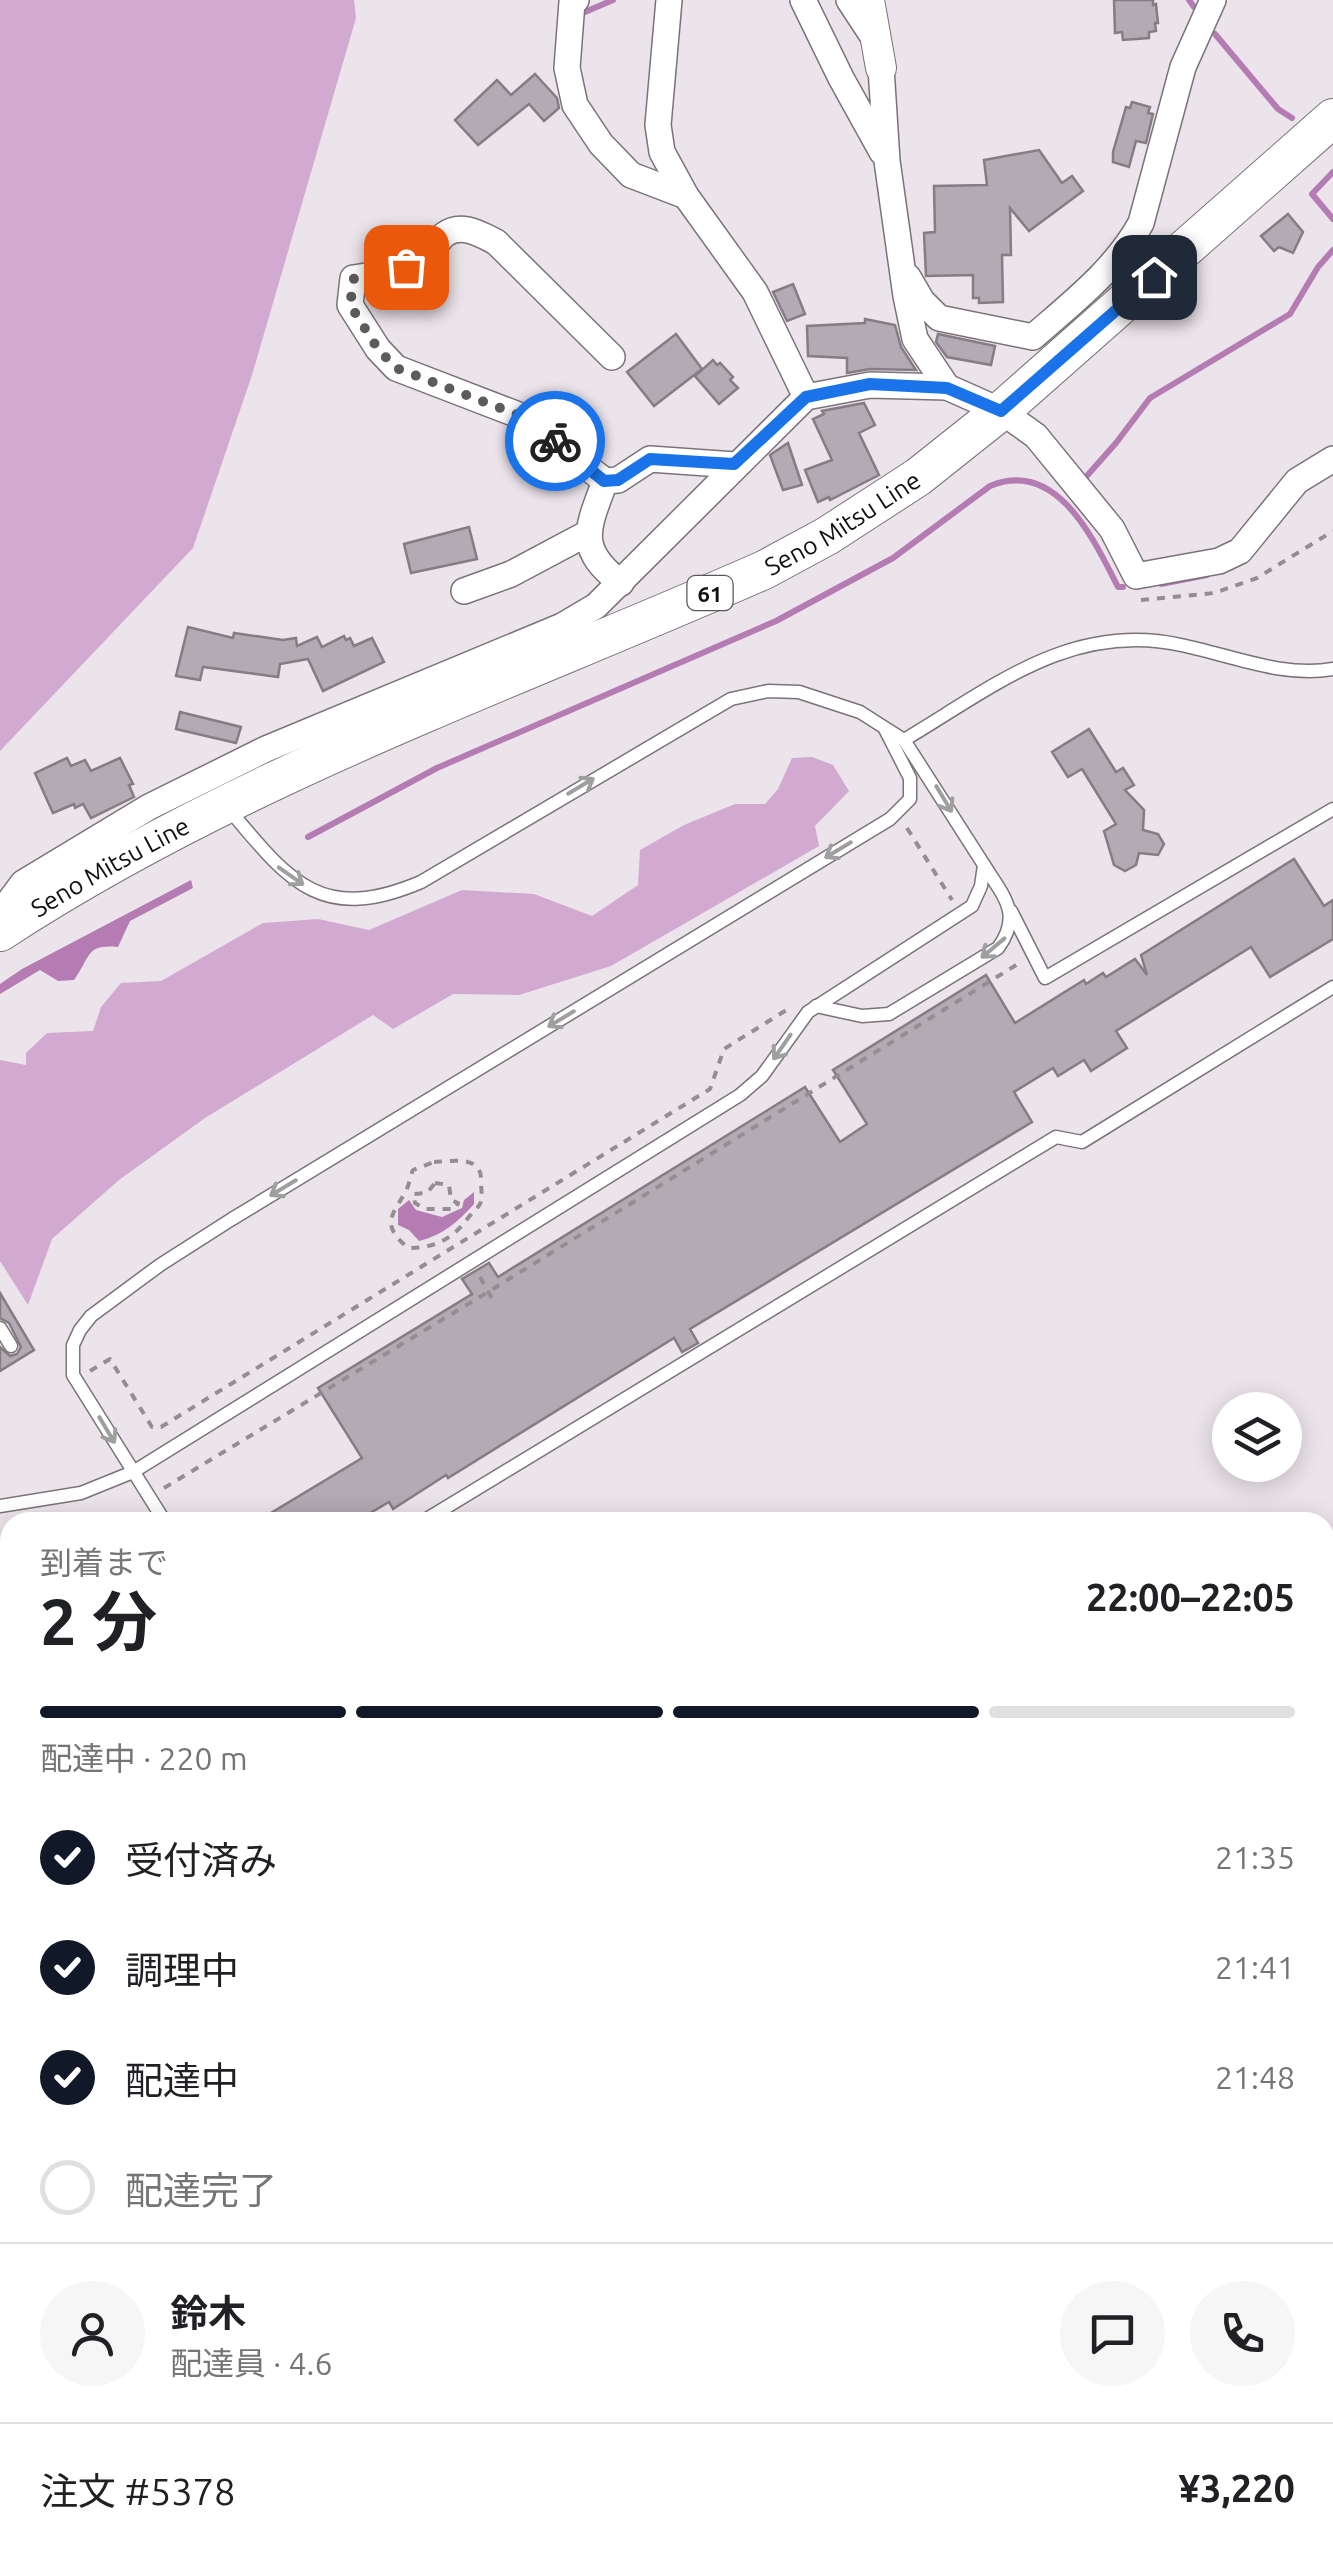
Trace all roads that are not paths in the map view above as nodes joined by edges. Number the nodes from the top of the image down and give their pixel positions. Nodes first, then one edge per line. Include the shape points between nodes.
1 (576, 0) edge
2 (669, 0) edge
3 (802, 0) edge
4 (849, 0) edge
5 (870, 0) edge
6 (1213, 0) edge
7 (879, 55) junction
8 (1333, 118) edge
9 (888, 161) junction
10 (686, 196) junction
11 (1131, 240) junction
12 (902, 268) junction
13 (1158, 274) junction
14 (612, 357) dead end
15 (947, 388) junction
16 (806, 397) junction
17 (1001, 411) junction
18 (1333, 459) edge
19 (734, 464) junction
20 (604, 481) junction
21 (588, 533) junction
22 (621, 583) junction
23 (464, 591) dead end
24 (1333, 670) edge
25 (883, 727) junction
26 (904, 740) junction
27 (216, 791) junction
28 (1333, 809) edge
29 (984, 865) junction
30 (1011, 910) junction
31 (3, 930) edge
32 (1333, 987) edge
33 (816, 1006) junction
34 (0, 1328) edge
35 (11, 1346) dead end
36 (133, 1472) junction
37 (0, 1506) edge
38 (158, 1512) edge
39 (438, 1512) edge

1 - 10 street via 568,68 575,105 630,176
2 - 10 street via 658,125 662,152
3 - 9 street
4 - 7 street
5 - 7 street
6 - 11 street via 1184,67 1154,184
7 - 9 street
8 - 13 main road, Seno Mitsu Line / 61
9 - 12 street
10 - 16 street via 755,292
11 - 12 street via 1034,336 939,318
11 - 13 street
12 - 15 street via 916,339
13 - 17 main road, Seno Mitsu Line / 61
14 - 20 street via 496,242 476,232 460,228 444,235 426,258 354,278 350,305 396,368 521,416
15 - 16 street via 870,384
15 - 17 street
16 - 19 street
17 - 18 street via 1043,444 1112,529 1136,576 1240,550 1297,481
17 - 27 main road, Seno Mitsu Line / 61 via 918,477 764,570 324,759
19 - 20 street via 650,459 618,480
19 - 22 street
20 - 21 street
21 - 22 street via 588,549
21 - 23 street
22 - 27 street via 562,626
24 - 26 lane via 1292,671 1146,640 1096,643 1045,657
25 - 26 lane
27 -> 25 lane via 280,870 328,896 360,900 421,882 731,699 798,692 830,699
25 -> 36 lane via 910,778 910,800 890,818 160,1265 91,1316 73,1344 75,1378
26 -> 29 lane
27 - 31 main road, Seno Mitsu Line / 61
28 - 30 lane via 1045,978
29 - 30 lane
29 - 33 lane via 972,906
30 -> 33 lane via 998,948 888,1014
32 - 39 lane via 1082,1142 1056,1137
33 -> 36 lane via 740,1095
34 - 35 lane
36 - 37 lane via 81,1493
36 - 38 lane

